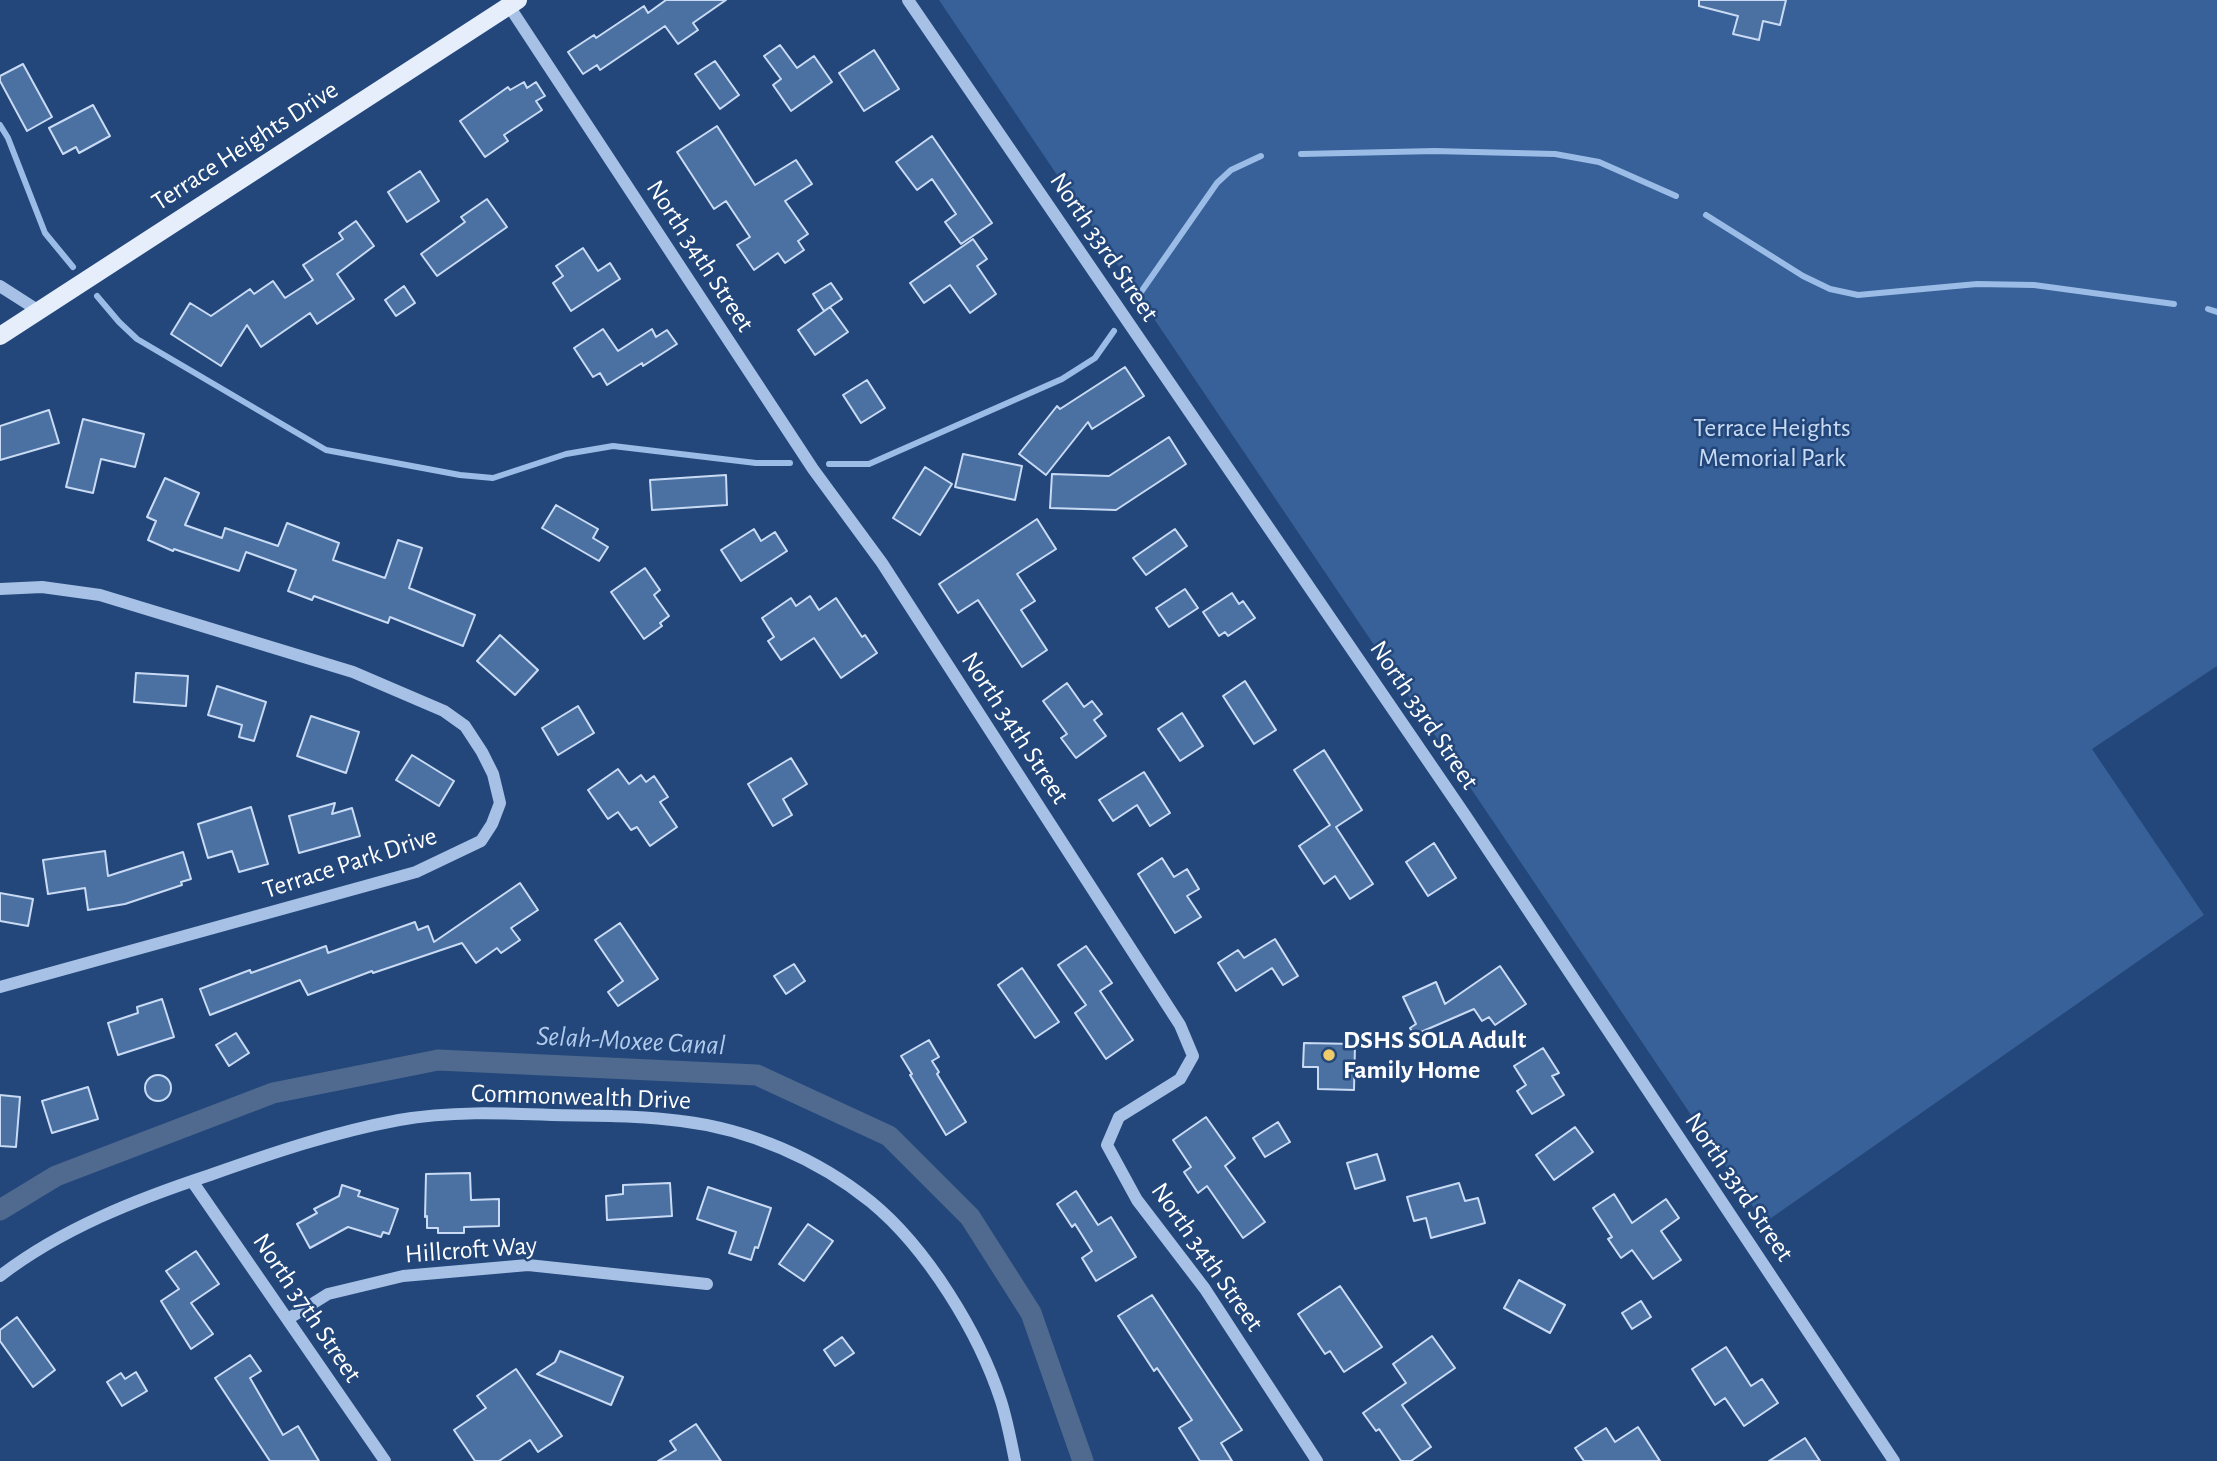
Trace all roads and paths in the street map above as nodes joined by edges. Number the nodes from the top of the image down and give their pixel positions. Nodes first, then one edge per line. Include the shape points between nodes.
1 (908, 0) edge
2 (514, 3) edge
3 (0, 286) edge
4 (39, 311) junction
5 (0, 336) edge
6 (0, 589) edge
7 (0, 987) edge
8 (192, 1181) junction
9 (0, 1276) edge
10 (707, 1284) dead end
11 (288, 1319) junction
12 (385, 1461) edge
13 (1015, 1461) edge
14 (1317, 1461) edge
15 (1894, 1461) edge

1 - 15 street, North 33rd Street via 1465,815
2 - 4 main road, Terrace Heights Drive
2 - 14 street, North 34th Street via 813,469 882,563 1180,1025 1193,1056 1180,1079 1119,1117 1107,1144 1137,1200 1205,1289
3 - 4 street
4 - 5 main road, Terrace Heights Drive
6 - 7 street, Terrace Park Drive via 42,587 100,595 353,672 444,711 466,726 493,774 500,803 481,841 416,872
8 - 9 street, Commonwealth Drive via 118,1209
8 - 11 street, North 37th Street
8 - 13 street, Commonwealth Drive via 333,1134 402,1120 475,1113 683,1121 786,1149 872,1203 912,1244 948,1292 1001,1401
10 - 11 street, Hillcroft Way via 528,1265 403,1276 328,1294
11 - 12 street, North 37th Street

